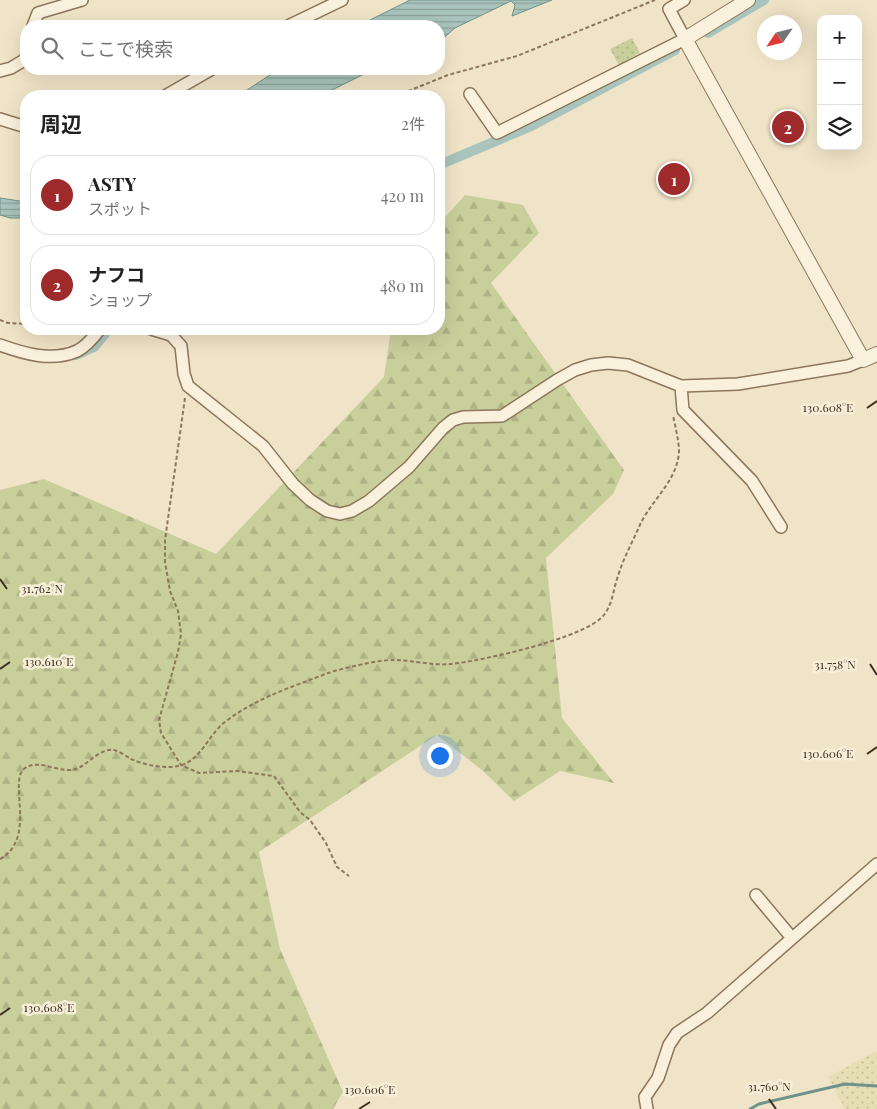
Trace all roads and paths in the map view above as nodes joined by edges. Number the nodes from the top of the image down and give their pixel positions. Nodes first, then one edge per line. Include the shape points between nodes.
1 (82, 0) edge
2 (342, 0) edge
3 (655, 0) edge
4 (684, 0) edge
5 (748, 0) edge
6 (35, 20) edge
7 (300, 20) edge
8 (685, 39) junction
9 (20, 62) edge
10 (0, 71) edge
11 (202, 75) edge
12 (175, 90) edge
13 (411, 90) edge
14 (470, 94) dead end
15 (0, 119) edge
16 (20, 125) edge
17 (0, 320) edge
18 (20, 324) edge
19 (95, 335) edge
20 (171, 335) edge
21 (0, 345) edge
22 (877, 354) edge
23 (863, 360) junction
24 (188, 386) junction
25 (681, 386) junction
26 (672, 408) dead end
27 (781, 527) dead end
28 (181, 765) junction
29 (0, 859) edge
30 (877, 864) edge
31 (349, 876) dead end
32 (756, 895) dead end
33 (792, 938) junction
34 (647, 1109) edge

1 - 6 street via 38,13
2 - 7 street
3 - 13 path via 517,56 448,75
4 - 8 street via 669,9
5 - 8 street
8 - 14 street via 497,133
8 - 23 street
9 - 10 street
11 - 12 street
15 - 16 street
17 - 18 path
19 - 21 street via 78,350 63,355 36,356
20 - 24 street via 181,346
22 - 23 street
23 - 25 street via 848,366 738,384
24 - 25 street via 263,446 310,500 327,511 340,514 369,501 409,467 453,420 502,416 575,370 600,364 628,365
24 - 28 path via 164,540 170,591 178,611 181,634 159,720 162,733
25 - 27 street via 683,410 752,481
26 - 28 path via 679,450 676,465 641,522 618,575 612,602 595,624 576,634 498,656 449,664 391,659 330,672 250,704 222,724 195,758
28 - 29 path via 167,767 140,763 113,750 102,752 77,768 64,770 38,764 25,768 20,772 18,839
28 - 31 path via 199,773 237,771 274,776 326,842 337,867
30 - 33 street
32 - 33 street
33 - 34 street via 707,1013 677,1032 669,1044 658,1078 646,1097

